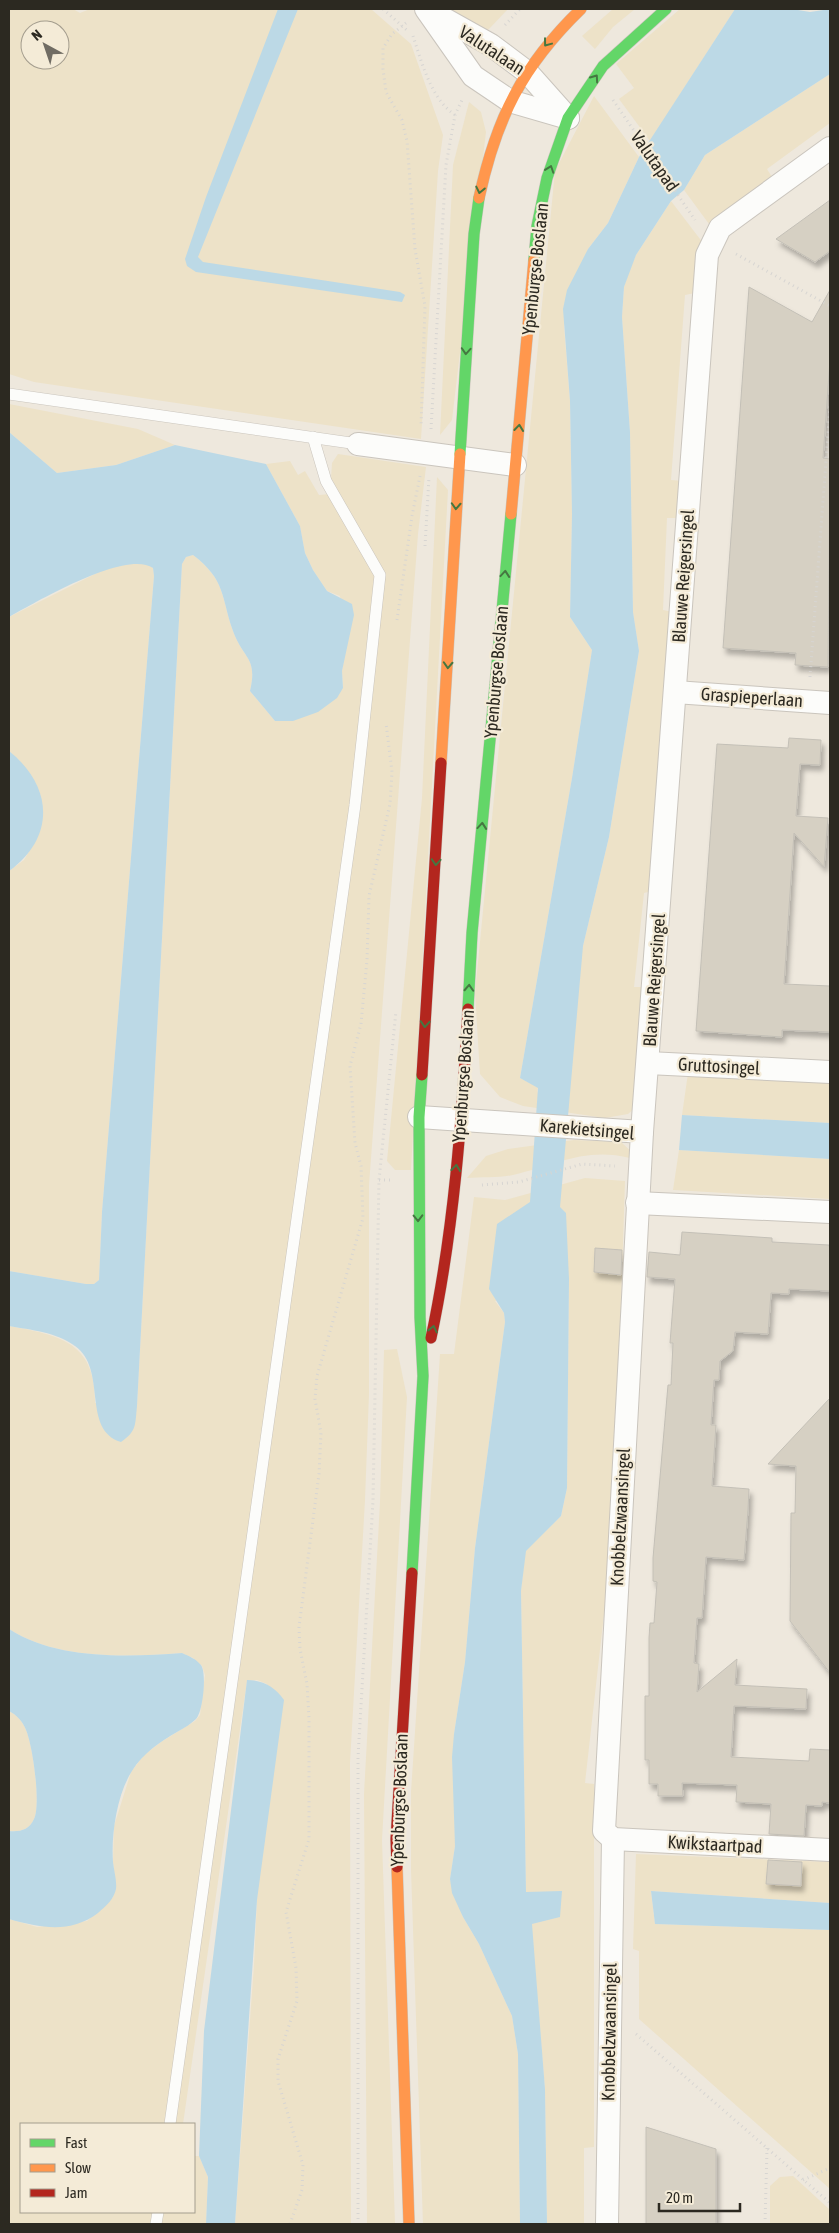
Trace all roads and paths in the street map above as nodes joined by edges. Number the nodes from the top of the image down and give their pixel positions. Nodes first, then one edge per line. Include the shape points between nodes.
1 (383, 9) edge
2 (426, 9) edge
3 (581, 9) edge
4 (666, 9) edge
5 (402, 26) junction
6 (528, 72) junction
7 (613, 100) dead end
8 (510, 101) junction
9 (455, 115) dead end
10 (568, 118) junction
11 (830, 148) edge
12 (697, 223) dead end
13 (712, 241) junction
14 (830, 306) edge
15 (9, 394) edge
16 (830, 406) edge
17 (421, 430) dead end
18 (313, 437) junction
19 (358, 444) joint
20 (458, 457) junction
21 (515, 465) junction
22 (422, 466) dead end
23 (396, 626) dead end
24 (674, 692) junction
25 (808, 701) junction
26 (830, 703) edge
27 (385, 719) dead end
28 (648, 1063) junction
29 (830, 1072) edge
30 (419, 1117) junction
31 (462, 1120) junction
32 (642, 1132) junction
33 (640, 1167) junction
34 (484, 1185) dead end
35 (637, 1204) junction
36 (830, 1212) edge
37 (423, 1376) junction
38 (608, 1835) junction
39 (830, 1850) edge
40 (609, 2011) junction
41 (170, 2123) edge
42 (767, 2148) junction
43 (830, 2168) edge
44 (803, 2180) junction
45 (830, 2203) edge
46 (290, 2224) edge
47 (408, 2224) edge
48 (607, 2224) edge
49 (765, 2224) edge

1 - 5 path
2 - 6 street, Valutalaan via 491,45
2 - 8 street, Valutalaan via 473,76
3 -> 6 main road, Ypenburgse Boslaan via 544,45
10 -> 4 main road, Ypenburgse Boslaan via 603,66
5 - 9 path via 412,34 442,105
5 - 17 path via 392,34 384,48 383,69 386,92 402,120 407,141 415,249 425,306
6 - 8 main road, Ypenburgse Boslaan
6 - 10 street, Valutalaan
7 - 12 path, Valutapad
8 - 10 street, Valutalaan
8 -> 20 main road, Ypenburgse Boslaan via 503,112 483,174 477,204
21 -> 10 main road, Ypenburgse Boslaan via 537,226 547,178
11 - 13 street, Blauwe Reigersingel via 739,213 720,228
13 - 14 path
13 - 24 street, Blauwe Reigersingel via 707,255
15 - 18 lane
16 - 25 path
18 - 19 lane
18 - 41 lane via 326,481 380,575 352,824
19 - 20 street
20 - 21 street
20 -> 30 main road, Ypenburgse Boslaan
31 -> 21 main road, Ypenburgse Boslaan via 472,934
22 - 23 path
24 - 25 street, Graspieperlaan
24 - 28 street, Blauwe Reigersingel
25 - 26 street, Graspieperlaan
27 - 46 path via 392,772 390,804 369,896 361,1024 350,1066 363,1218 317,1376 315,1399 321,1433 319,1474 300,1627 309,1718 309,1838 286,1912 296,1968 297,2001 278,2059 278,2081 303,2165 302,2190
28 - 29 street, Gruttosingel
28 - 32 street
30 - 31 street, Karekietsingel
30 -> 37 main road, Ypenburgse Boslaan
31 - 32 street, Karekietsingel
37 -> 31 main road, Ypenburgse Boslaan via 439,1301
32 - 33 street, Karekietsingel
33 - 34 path via 582,1164 519,1182
33 - 35 street, Karekietsingel
35 - 36 street
35 - 38 street, Knobbelzwaansingel
37 - 47 main road, Ypenburgse Boslaan via 396,1839
38 - 39 street, Kwikstaartpad
38 - 40 street, Knobbelzwaansingel
40 - 42 path
40 - 48 street, Knobbelzwaansingel
42 - 44 path
42 - 49 path
43 - 44 path
44 - 45 path

